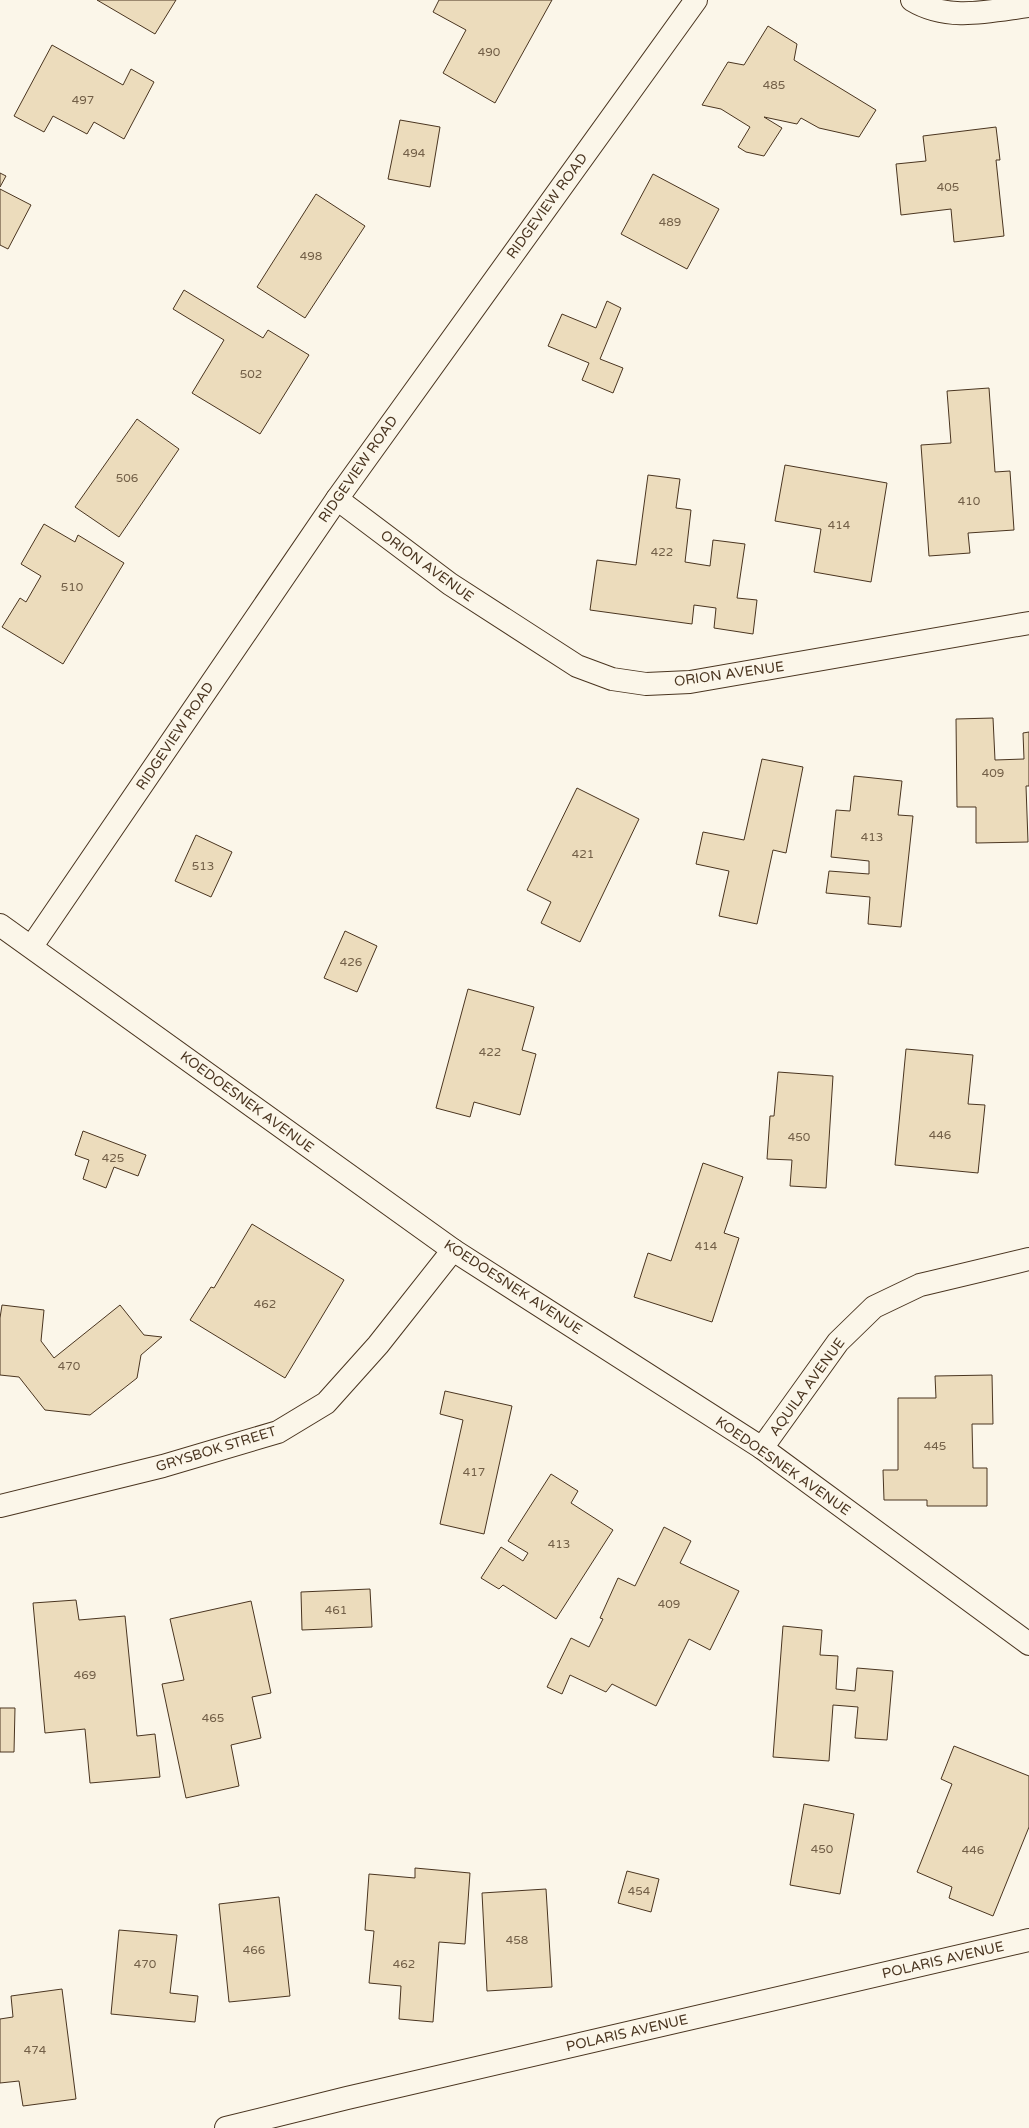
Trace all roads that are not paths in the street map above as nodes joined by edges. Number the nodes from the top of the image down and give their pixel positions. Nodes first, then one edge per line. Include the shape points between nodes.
1 (696, 0) edge
2 (912, 0) edge
3 (1029, 6) edge
4 (337, 499) junction
5 (1029, 623) edge
6 (0, 925) edge
7 (32, 946) junction
8 (453, 1250) junction
9 (1029, 1259) edge
10 (762, 1448) junction
11 (0, 1506) edge
12 (1029, 1644) edge
13 (1029, 1940) edge
14 (226, 2128) edge

1 - 4 street, RIDGEVIEW ROAD
2 - 3 street via 932,10 947,13
4 - 5 street, ORION AVENUE via 456,588 577,666 612,679 646,684 690,682
4 - 7 street, RIDGEVIEW ROAD
6 - 7 street, KOEDOESNEK AVENUE
7 - 8 street, KOEDOESNEK AVENUE
8 - 10 street, KOEDOESNEK AVENUE
8 - 11 street, GRYSBOK STREET via 378,1345 326,1403 278,1432 163,1466
9 - 10 street, AQUILA AVENUE via 920,1285 874,1307 838,1342
10 - 12 street, KOEDOESNEK AVENUE
13 - 14 street, POLARIS AVENUE

